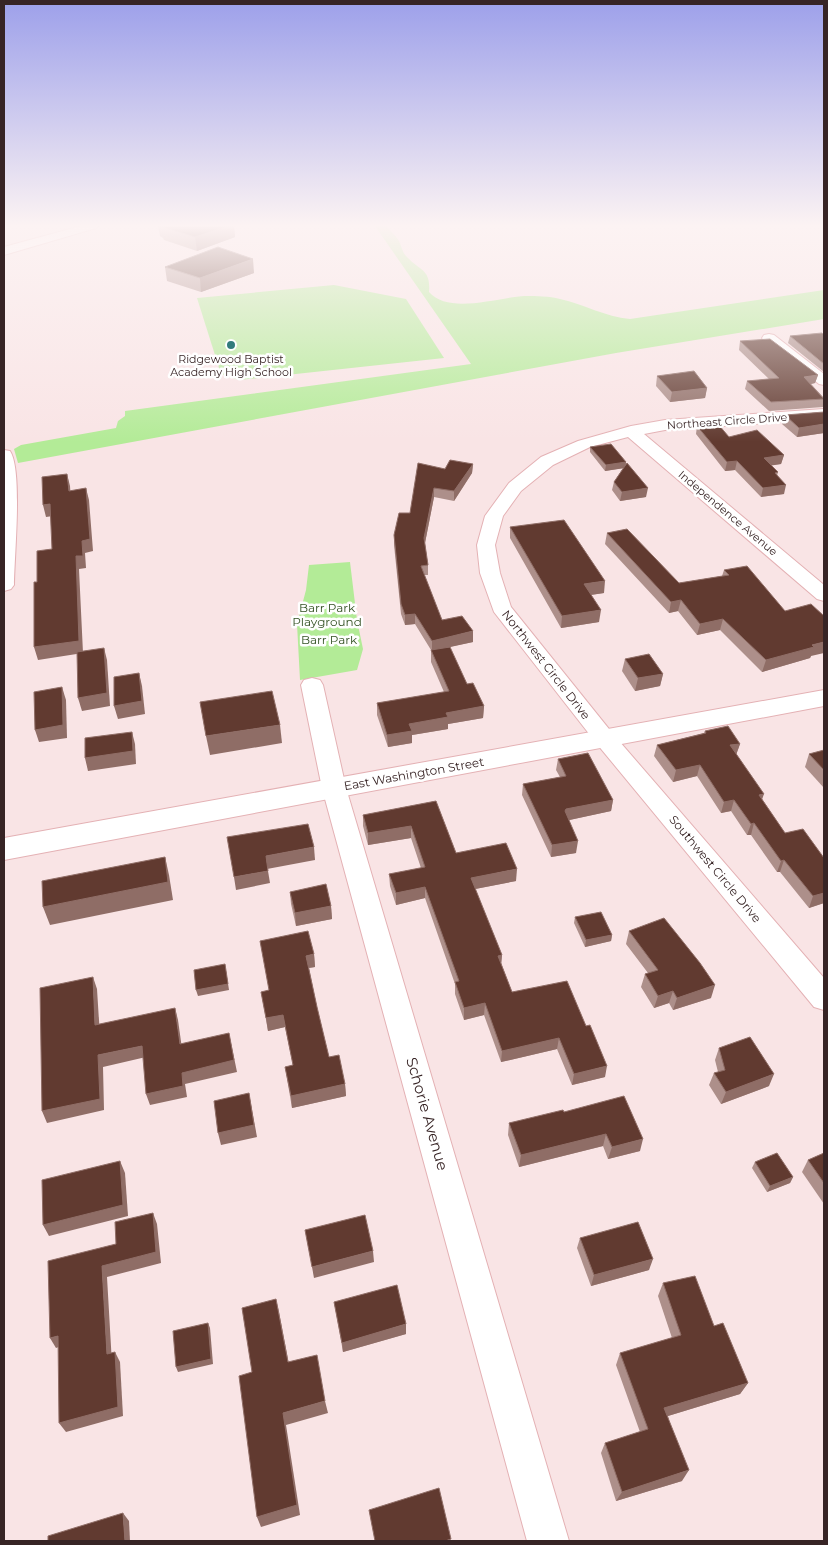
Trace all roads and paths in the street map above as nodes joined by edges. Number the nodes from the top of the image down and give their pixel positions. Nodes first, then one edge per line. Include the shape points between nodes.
1 (769, 338) edge
2 (824, 381) edge
3 (824, 414) edge
4 (631, 431) junction
5 (4, 455) edge
6 (4, 585) edge
7 (824, 595) edge
8 (312, 685) dead end
9 (824, 698) edge
10 (605, 738) junction
11 (334, 788) junction
12 (4, 849) edge
13 (824, 998) edge
14 (548, 1541) edge

1 - 2 street
3 - 4 street, Northeast Circle Drive via 664,425
4 - 7 street, Independence Avenue
4 - 10 street, Northwest Circle Drive via 584,444 547,461 516,486 494,516 486,546 501,608
5 - 6 street via 8,479
8 - 11 street, Schorie Avenue
9 - 10 street, East Washington Street
10 - 11 street, East Washington Street
10 - 13 street, Southwest Circle Drive
11 - 12 street, East Washington Street
11 - 14 street, Schorie Avenue

